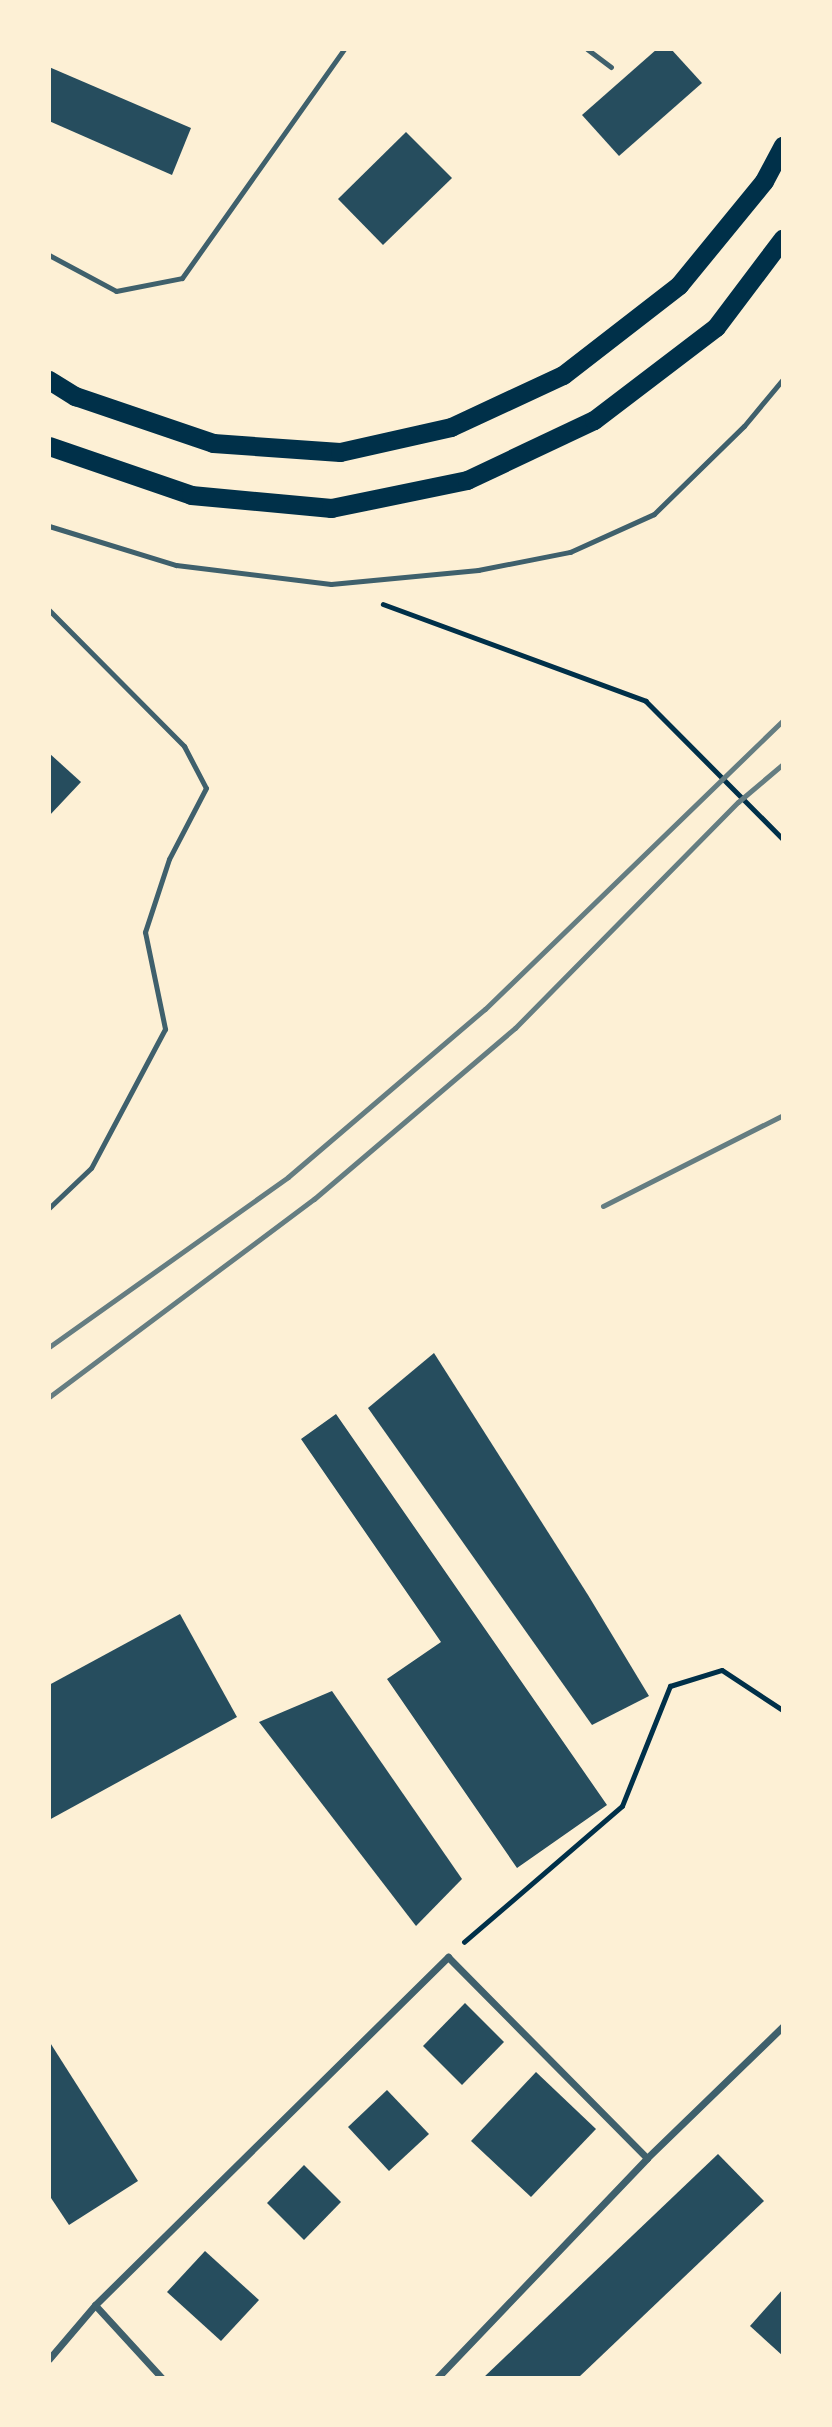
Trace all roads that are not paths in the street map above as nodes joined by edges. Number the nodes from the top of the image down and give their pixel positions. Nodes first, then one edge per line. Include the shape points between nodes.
1 (344, 49) edge
2 (587, 49) edge
3 (611, 67) dead end
4 (783, 146) edge
5 (783, 238) edge
6 (49, 254) edge
7 (783, 379) edge
8 (49, 380) edge
9 (49, 446) edge
10 (49, 526) edge
11 (49, 610) edge
12 (49, 1208) edge
13 (783, 2026) edge
14 (647, 2158) junction
15 (95, 2305) junction
16 (49, 2359) edge
17 (162, 2378) edge
18 (437, 2378) edge

1 - 6 lane via 182,278 116,291
2 - 3 lane
4 - 8 highway via 764,181 679,285 564,375 451,427 340,452 213,443 75,396
5 - 9 highway via 716,327 594,420 467,480 331,508 191,495
7 - 10 lane via 744,426 654,514 570,552 478,570 331,584 176,565
11 - 12 lane via 184,746 206,789 169,859 145,932 165,1029 91,1168
13 - 14 street
14 - 15 street via 448,1956
14 - 18 street
15 - 16 street
15 - 17 street

